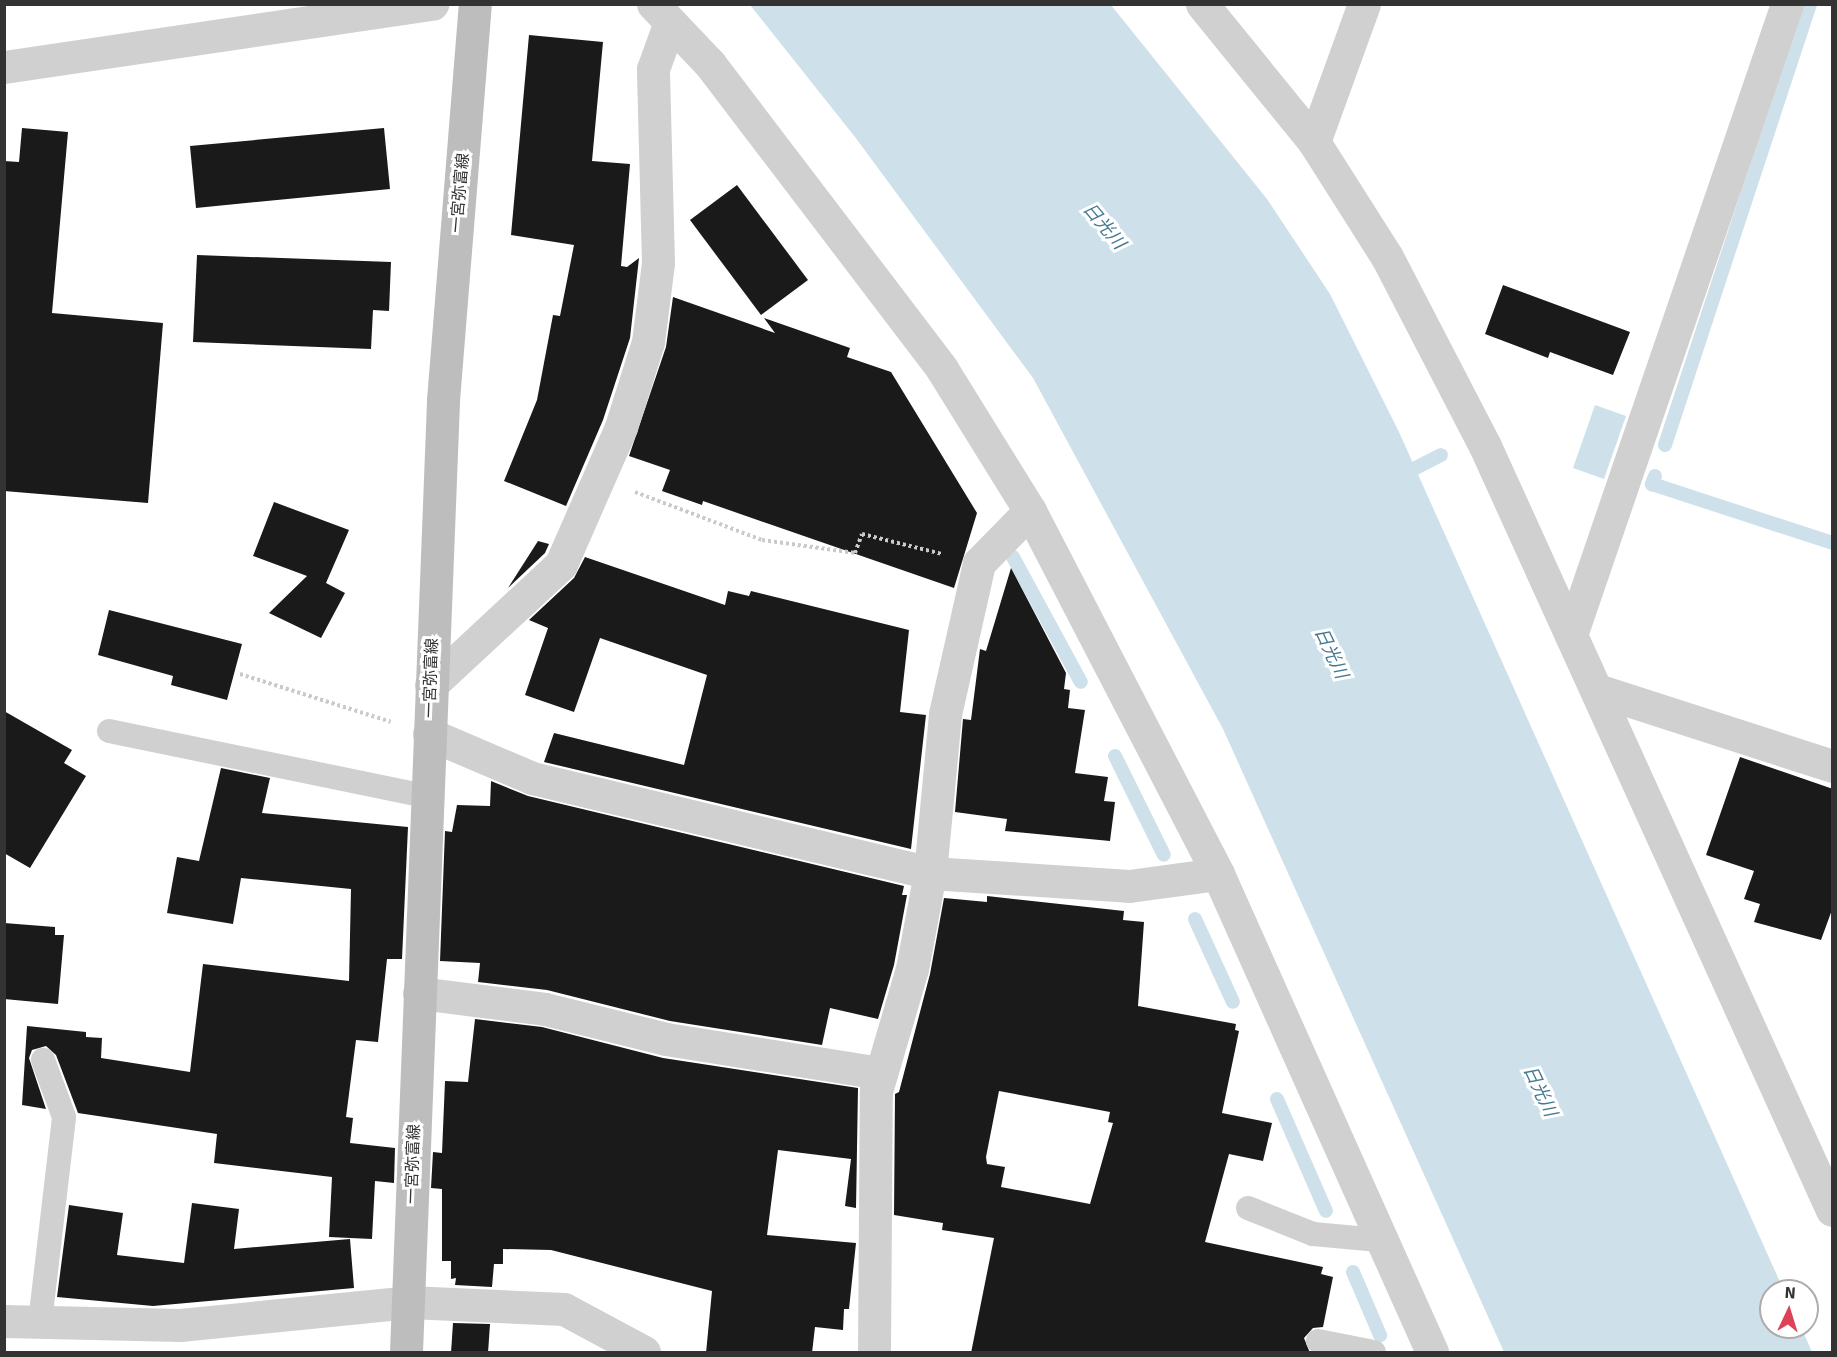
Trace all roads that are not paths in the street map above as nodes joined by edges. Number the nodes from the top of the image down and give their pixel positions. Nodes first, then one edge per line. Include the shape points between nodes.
1 (432, 4) edge
2 (475, 4) edge
3 (1202, 4) edge
4 (1364, 4) edge
5 (1786, 4) edge
6 (661, 13) edge
7 (4, 67) edge
8 (1314, 142) junction
9 (1030, 511) junction
10 (1571, 635) junction
11 (430, 685) junction
12 (1597, 690) junction
13 (109, 731) dead end
14 (429, 734) junction
15 (1833, 766) edge
16 (426, 796) junction
17 (930, 873) junction
18 (1218, 874) junction
19 (419, 993) junction
20 (43, 1060) dead end
21 (880, 1073) junction
22 (1248, 1208) dead end
23 (1833, 1210) edge
24 (1379, 1240) junction
25 (409, 1302) junction
26 (4, 1321) edge
27 (40, 1322) junction
28 (1318, 1341) dead end
29 (406, 1353) edge
30 (644, 1353) edge
31 (874, 1353) edge
32 (1374, 1353) edge
33 (1432, 1353) edge

1 - 7 street
2 - 11 main road, 一宮弥富線 via 443,399
3 - 8 street
4 - 8 street
5 - 10 street
6 - 9 street via 710,64 942,369
6 - 11 street via 653,69 657,263 648,342 621,427 561,564
8 - 10 street via 1388,257 1485,446
9 - 17 street via 979,563 945,714
9 - 18 street
10 - 12 street
11 - 14 main road, 一宮弥富線
12 - 15 street
12 - 23 street
13 - 16 lane
14 - 16 main road, 一宮弥富線
14 - 17 street via 532,778
16 - 19 main road, 一宮弥富線
17 - 18 street via 1129,886
17 - 21 street via 912,969
18 - 24 street
19 - 21 street via 545,1009 666,1040
19 - 25 main road, 一宮弥富線
20 - 27 lane via 64,1117
21 - 31 street via 875,1135
22 - 24 lane via 1313,1234
24 - 33 street
25 - 27 street via 180,1325
25 - 29 main road, 一宮弥富線
25 - 30 street via 564,1309
26 - 27 street
28 - 32 lane

